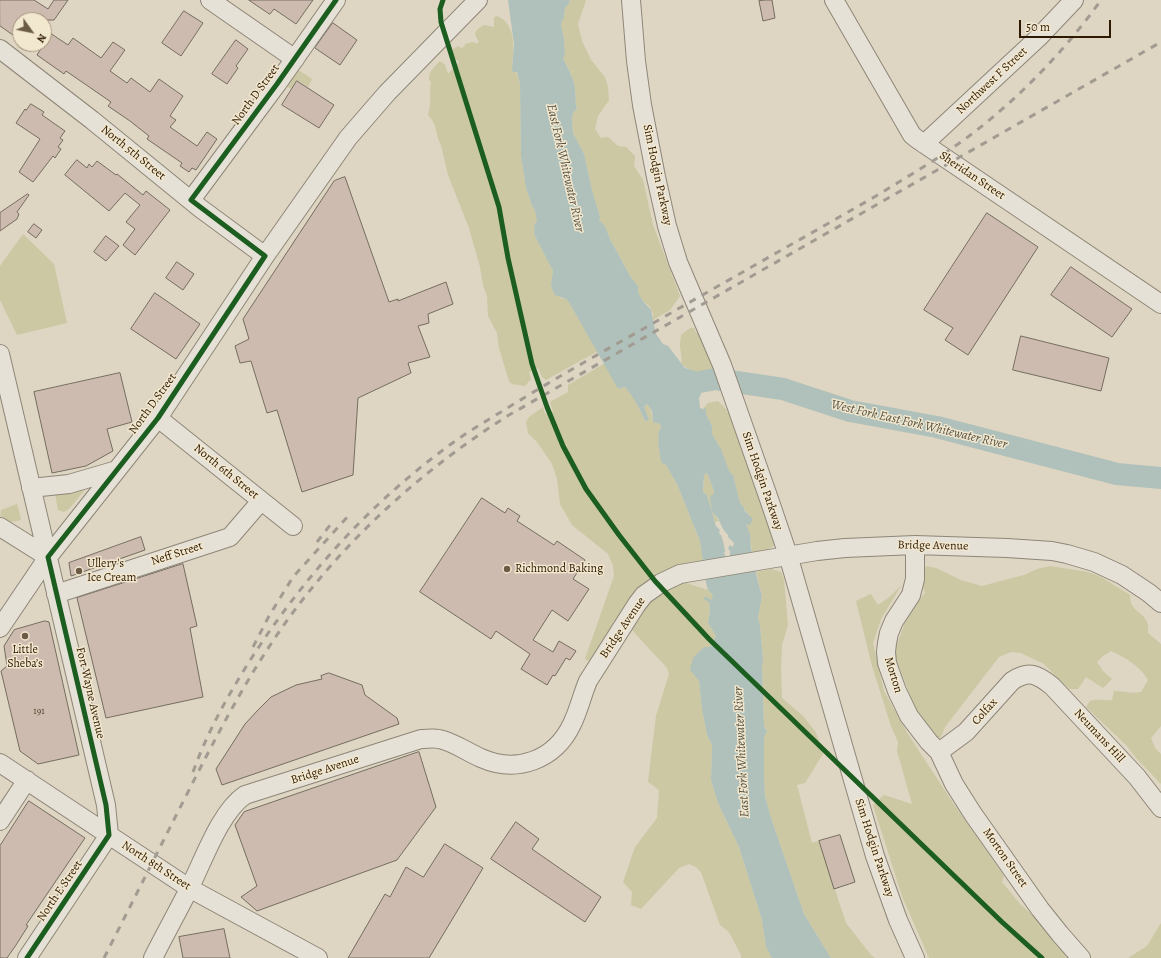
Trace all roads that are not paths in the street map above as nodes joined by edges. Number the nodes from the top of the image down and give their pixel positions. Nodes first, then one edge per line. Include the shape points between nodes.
1 (210, 0) edge
2 (336, 0) edge
3 (478, 0) edge
4 (631, 0) edge
5 (834, 0) edge
6 (1074, 0) edge
7 (0, 49) edge
8 (295, 59) junction
9 (924, 144) junction
10 (190, 200) junction
11 (265, 256) junction
12 (1161, 304) edge
13 (0, 354) edge
14 (158, 418) junction
15 (117, 470) junction
16 (32, 488) junction
17 (261, 501) junction
18 (294, 526) dead end
19 (0, 527) edge
20 (915, 545) junction
21 (781, 556) junction
22 (48, 557) junction
23 (56, 594) junction
24 (1161, 603) edge
25 (0, 628) edge
26 (1030, 674) joint
27 (939, 752) junction
28 (0, 763) edge
29 (27, 780) junction
30 (1161, 808) edge
31 (0, 820) edge
32 (109, 835) junction
33 (189, 888) junction
34 (27, 958) edge
35 (152, 958) edge
36 (318, 958) edge
37 (915, 958) edge
38 (1081, 958) edge

1 - 8 street
2 - 8 street, North D Street
3 - 11 street, North D Street via 366,115
4 - 21 street, Sim Hodgin Parkway via 642,105 667,226 678,262 722,365 741,418
5 - 9 street, Sheridan Street via 912,134
6 - 9 street, Northwest F Street via 1038,38
7 - 10 street, North 5th Street
8 - 10 street, North D Street
9 - 12 street, Sheridan Street
10 - 11 street, North 5th Street
11 - 14 street, North D Street
13 - 16 street, Fort Wayne Avenue
14 - 15 street, North D Street
14 - 17 street, North 6th Street
15 - 16 street via 69,484
15 - 22 street, North D Street
16 - 22 street, Fort Wayne Avenue
17 - 18 street, North 6th Street
17 - 23 street, Neff Street via 230,537
19 - 22 street
20 - 21 street, Bridge Avenue via 845,548
20 - 24 street, Bridge Avenue via 1007,548 1067,554 1094,562 1122,575
20 - 27 street, Morton via 915,579 911,595 889,633 887,663 909,716
21 - 33 street, Bridge Avenue via 680,574 644,595 588,681 567,734 560,744 542,758 519,764 500,764 480,758 445,741 421,739 245,795 225,816
21 - 37 street, Sim Hodgin Parkway via 875,856
22 - 23 street, Fort Wayne Avenue
22 - 25 street, North D Street
23 - 32 street, Fort Wayne Avenue via 105,798
26 - 27 street, Colfax via 1020,675 1012,680 966,732
26 - 30 street, Neumans Hill via 1052,686 1133,772
27 - 38 street, Morton Street via 954,784 978,820 1040,909
28 - 29 street, North 8th Street
29 - 31 street
29 - 32 street, North 8th Street
32 - 33 street, North 8th Street
32 - 34 street, North E Street
33 - 35 street
33 - 36 street, North 8th Street

